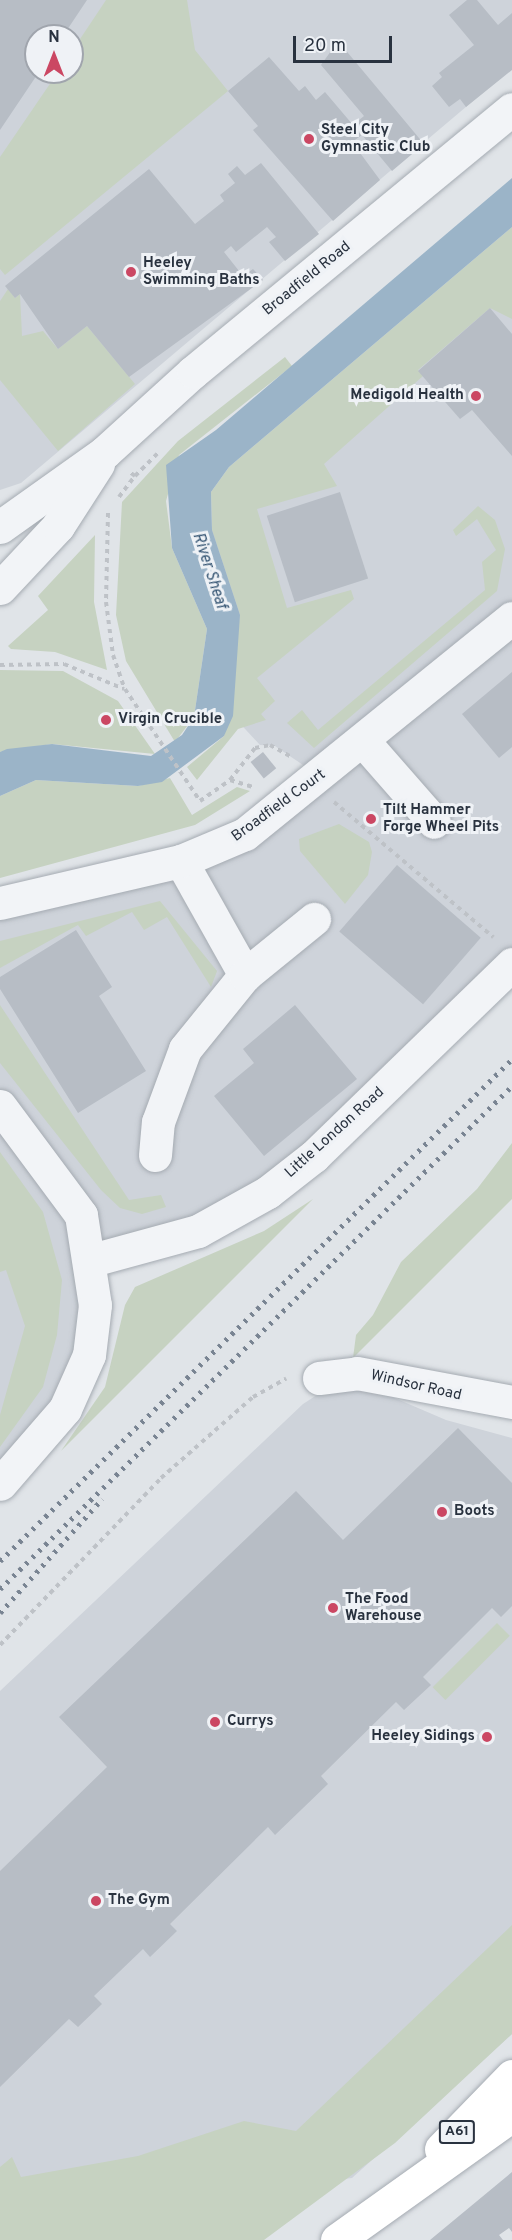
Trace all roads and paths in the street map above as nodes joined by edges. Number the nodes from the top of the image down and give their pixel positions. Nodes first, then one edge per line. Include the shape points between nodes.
1 (512, 109) edge
2 (105, 452) junction
3 (0, 527) edge
4 (0, 588) edge
5 (512, 618) edge
6 (0, 664) edge
7 (125, 689) junction
8 (364, 741) junction
9 (315, 782) junction
10 (434, 822) dead end
11 (182, 861) junction
12 (0, 903) edge
13 (314, 919) dead end
14 (506, 954) edge
15 (245, 975) junction
16 (0, 1106) edge
17 (154, 1155) dead end
18 (92, 1260) junction
19 (319, 1378) joint
20 (512, 1402) edge
21 (0, 1484) edge
22 (0, 1645) edge
23 (512, 2076) edge
24 (512, 2115) edge
25 (404, 2190) junction
26 (337, 2240) edge

1 - 2 street, Broadfield Road via 193,372
2 - 3 street, Broadfield Road
2 - 4 street, Broadfield Road via 58,526
2 - 7 path via 135,476 105,524 108,625
5 - 8 street, Broadfield Court
6 - 7 path via 64,664
7 - 9 path via 200,801 230,780 251,750 266,745 303,765
8 - 9 street, Broadfield Court
8 - 10 street
9 - 11 street, Broadfield Court via 245,834
9 - 14 path
11 - 12 street, Broadfield Court
11 - 15 street
13 - 15 street
14 - 18 street, Little London Road via 314,1156 268,1192 198,1231
15 - 17 street via 185,1049 158,1122
16 - 18 street via 73,1200
18 - 21 street via 94,1321 78,1384 40,1443
19 - 20 street, Windsor Road via 357,1373
19 - 22 path via 283,1380 253,1397 161,1478
23 - 25 highway, A61
24 - 25 highway, A61
25 - 26 highway, A61

